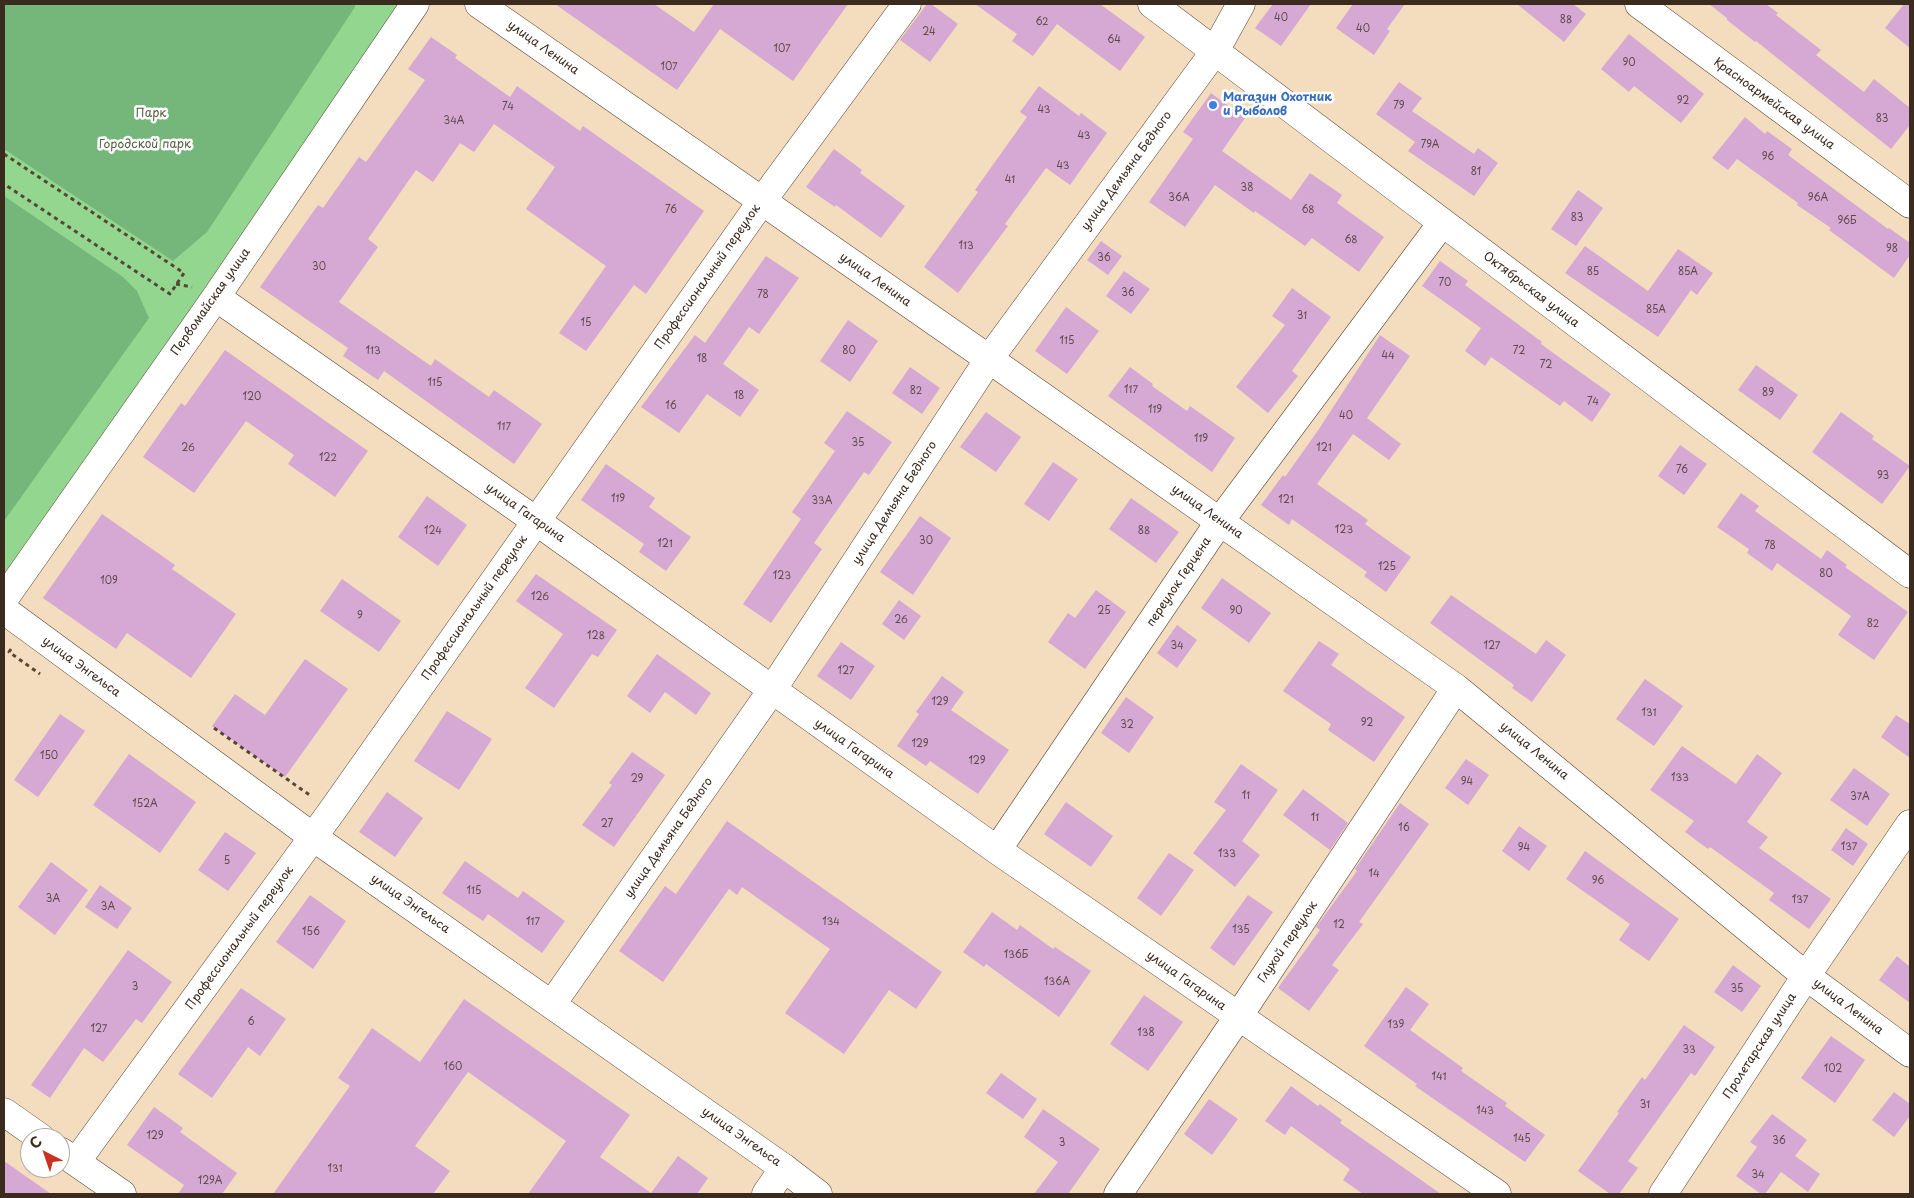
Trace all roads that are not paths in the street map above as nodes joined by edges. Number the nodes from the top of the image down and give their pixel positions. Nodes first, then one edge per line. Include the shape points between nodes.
1 (415, 4) edge
2 (479, 4) edge
3 (907, 4) edge
4 (1152, 4) edge
5 (1241, 4) edge
6 (1639, 4) edge
7 (1215, 51) junction
8 (762, 201) junction
9 (1910, 204) edge
10 (1442, 223) junction
11 (216, 297) junction
12 (989, 359) junction
13 (536, 521) junction
14 (1220, 521) junction
15 (1910, 574) edge
16 (4, 599) edge
17 (4, 610) edge
18 (1456, 688) junction
19 (772, 690) junction
20 (1910, 824) edge
21 (313, 837) junction
22 (997, 850) junction
23 (1806, 976) junction
24 (552, 1004) junction
25 (1238, 1017) junction
26 (1910, 1053) edge
27 (4, 1112) edge
28 (27, 1128) edge
29 (70, 1153) edge
30 (70, 1157) edge
31 (784, 1168) junction
32 (122, 1194) edge
33 (766, 1194) edge
34 (818, 1194) edge
35 (1118, 1194) edge
36 (1497, 1194) edge
37 (1663, 1194) edge

1 - 11 street, Первомайская улица
2 - 8 street, улица Ленина
3 - 8 street, Профессиональный переулок
4 - 7 street, Октябрьская улица
5 - 7 street, улица Демьяна Бедного
6 - 9 street, Красноармейская улица
7 - 10 street, Октябрьская улица
7 - 12 street, улица Демьяна Бедного
8 - 12 street, улица Ленина
8 - 13 street, Профессиональный переулок
10 - 14 street, переулок Герцена
10 - 15 street, Октябрьская улица
11 - 13 street, улица Гагарина
11 - 16 street, Первомайская улица
12 - 14 street, улица Ленина
12 - 19 street, улица Демьяна Бедного
13 - 19 street, улица Гагарина
13 - 21 street, Профессиональный переулок
14 - 18 street, улица Ленина
14 - 22 street, переулок Герцена
17 - 21 street, улица Энгельса
18 - 23 street, улица Ленина
18 - 25 street, Глухой переулок
19 - 22 street, улица Гагарина
19 - 24 street, улица Демьяна Бедного
20 - 23 street, Пролетарская улица
21 - 24 street, улица Энгельса
21 - 29 street, Профессиональный переулок
22 - 25 street, улица Гагарина
23 - 26 street, улица Ленина
23 - 37 street, Пролетарская улица
24 - 31 street, улица Энгельса
25 - 35 street, Глухой переулок
25 - 36 street, улица Гагарина
27 - 28 street
30 - 32 street
31 - 33 street
31 - 34 street, улица Энгельса

